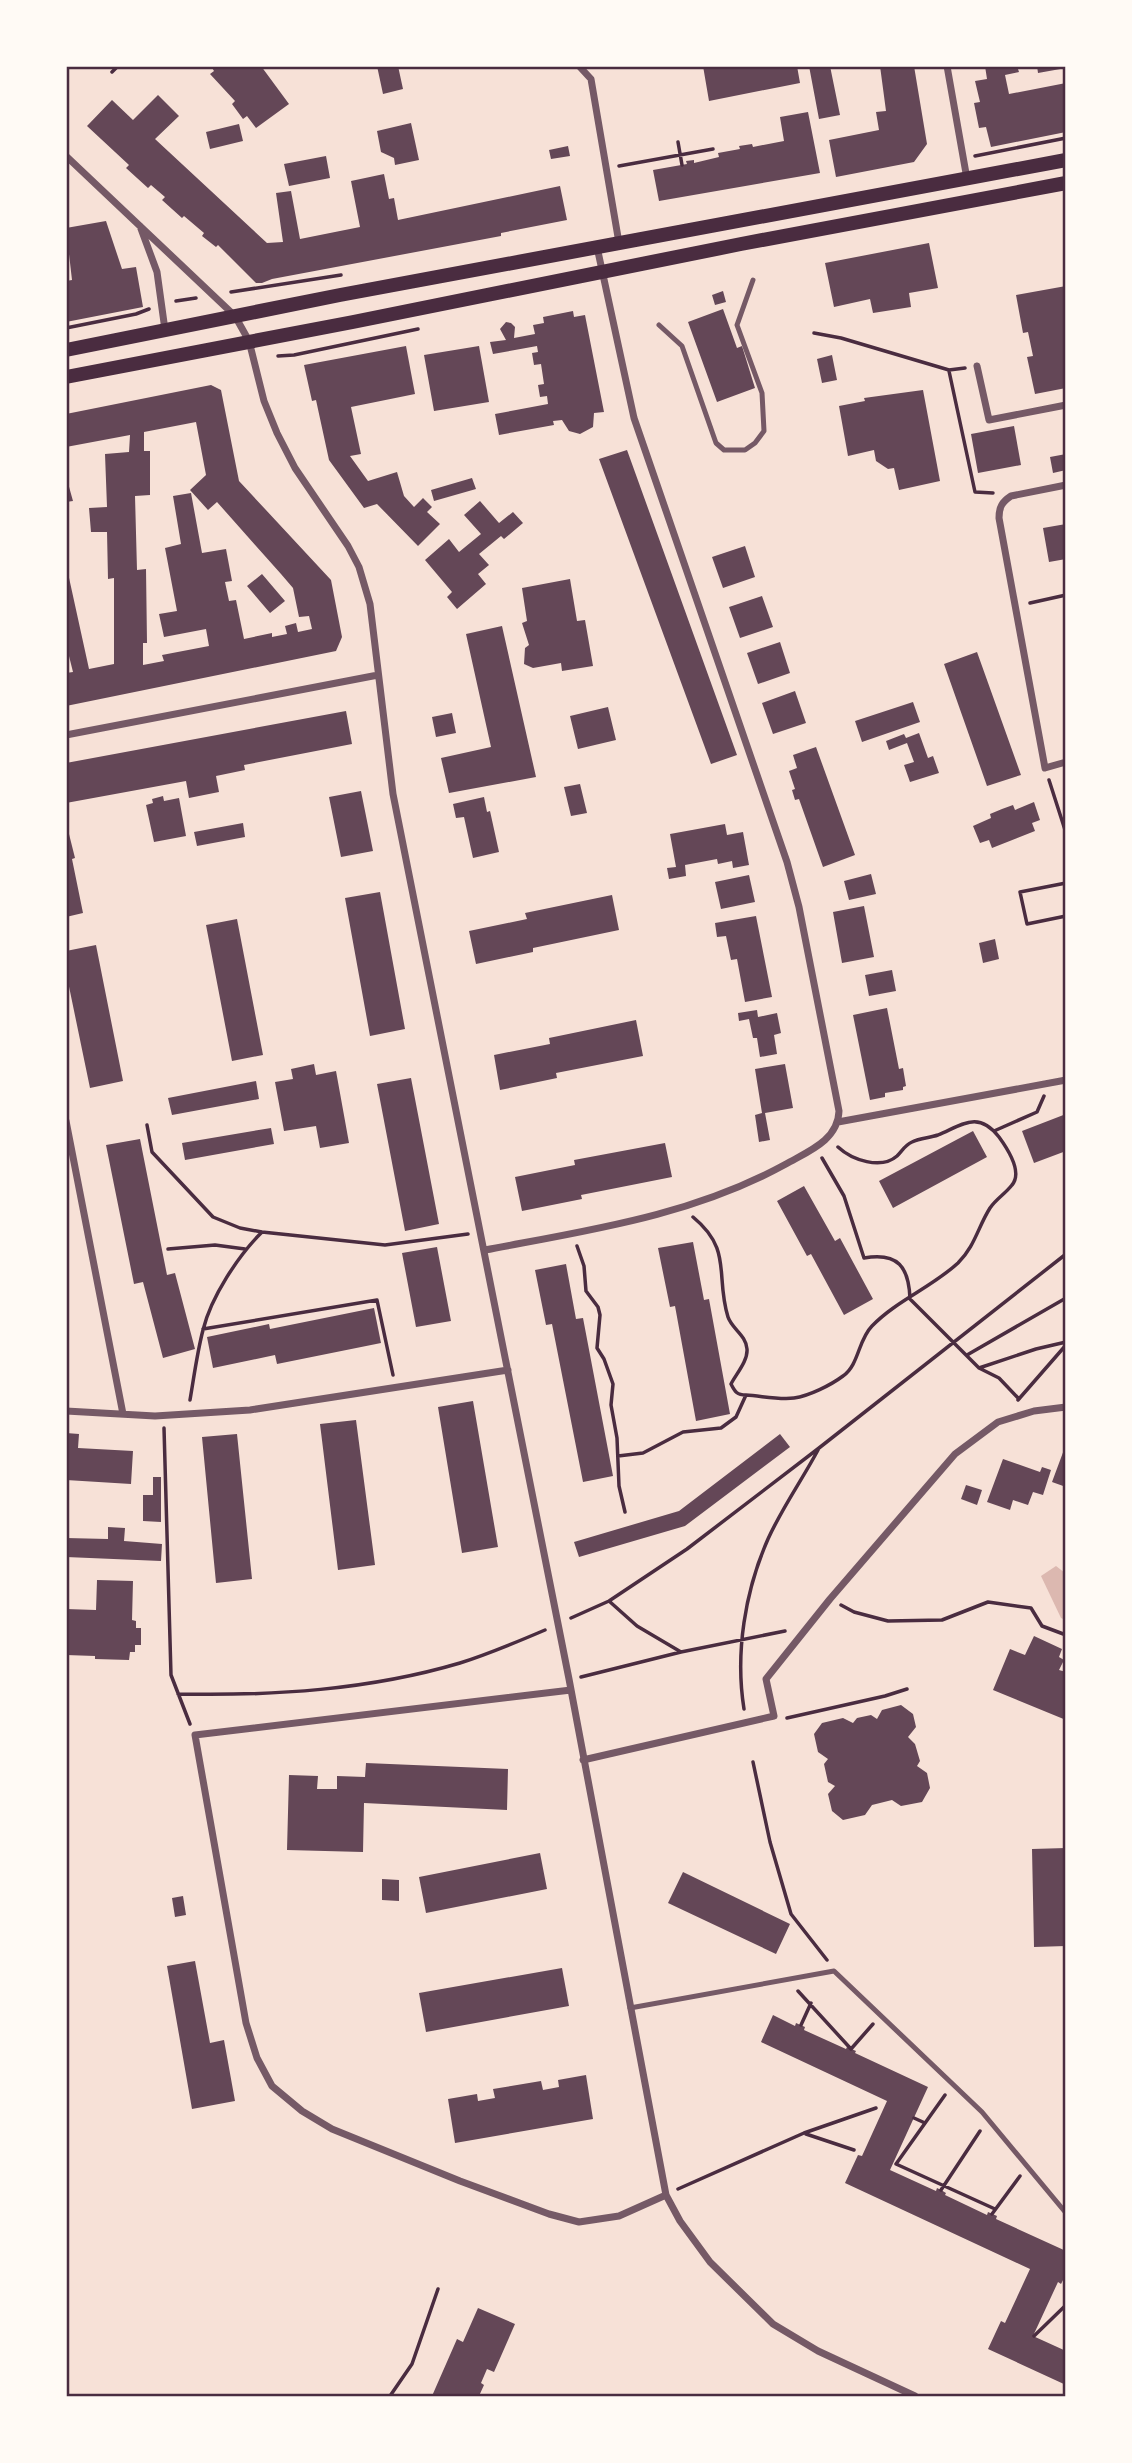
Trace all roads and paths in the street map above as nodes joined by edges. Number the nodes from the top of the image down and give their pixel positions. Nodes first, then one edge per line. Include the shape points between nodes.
1 (118, 66) edge
2 (579, 66) edge
3 (947, 66) edge
4 (112, 72) dead end
5 (677, 142) dead end
6 (713, 149) dead end
7 (679, 155) junction
8 (66, 156) edge
9 (1066, 160) edge
10 (682, 165) dead end
11 (606, 168) junction
12 (967, 179) junction
13 (1066, 183) edge
14 (139, 222) junction
15 (619, 243) junction
16 (597, 247) junction
17 (602, 271) junction
18 (753, 280) dead end
19 (235, 316) junction
20 (659, 324) dead end
21 (165, 331) junction
22 (814, 333) dead end
23 (249, 341) junction
24 (66, 350) edge
25 (977, 366) joint
26 (949, 370) junction
27 (66, 376) edge
28 (1066, 405) edge
29 (1066, 485) edge
30 (1003, 501) junction
31 (1066, 595) edge
32 (1014, 606) junction
33 (378, 675) junction
34 (66, 736) edge
35 (1066, 762) edge
36 (1045, 768) junction
37 (1066, 833) edge
38 (1066, 883) edge
39 (1066, 916) edge
40 (1066, 1080) edge
41 (1048, 1083) junction
42 (66, 1121) edge
43 (838, 1122) junction
44 (147, 1125) dead end
45 (994, 1130) junction
46 (829, 1138) junction
47 (816, 1147) junction
48 (683, 1209) junction
49 (262, 1232) junction
50 (482, 1233) junction
51 (573, 1234) junction
52 (168, 1249) dead end
53 (245, 1249) junction
54 (485, 1250) junction
55 (1066, 1254) edge
56 (1066, 1298) edge
57 (910, 1299) junction
58 (203, 1329) junction
59 (953, 1343) junction
60 (1066, 1344) edge
61 (967, 1355) junction
62 (979, 1368) junction
63 (508, 1370) junction
64 (396, 1388) junction
65 (746, 1395) junction
66 (1018, 1399) junction
67 (1066, 1407) edge
68 (66, 1411) edge
69 (123, 1414) junction
70 (164, 1415) junction
71 (187, 1415) junction
72 (998, 1422) junction
73 (819, 1448) junction
74 (618, 1456) junction
75 (625, 1512) dead end
76 (609, 1601) junction
77 (854, 1612) dead end
78 (581, 1613) dead end
79 (558, 1624) junction
80 (808, 1627) junction
81 (1066, 1635) edge
82 (743, 1641) junction
83 (681, 1651) junction
84 (596, 1673) dead end
85 (907, 1689) dead end
86 (571, 1690) junction
87 (178, 1694) junction
88 (788, 1718) dead end
89 (746, 1721) junction
90 (195, 1735) junction
91 (583, 1760) junction
92 (753, 1762) dead end
93 (834, 1971) junction
94 (787, 1980) junction
95 (811, 2003) junction
96 (630, 2008) junction
97 (880, 2017) junction
98 (801, 2025) dead end
99 (952, 2085) junction
100 (876, 2108) dead end
101 (914, 2118) dead end
102 (988, 2119) junction
103 (925, 2123) junction
104 (804, 2133) junction
105 (854, 2150) dead end
106 (896, 2164) junction
107 (1027, 2166) junction
108 (892, 2170) dead end
109 (942, 2188) junction
110 (666, 2194) junction
111 (995, 2209) junction
112 (1066, 2213) edge
113 (992, 2214) dead end
114 (438, 2289) dead end
115 (1066, 2305) edge
116 (1034, 2336) dead end
117 (390, 2396) edge
118 (915, 2396) edge

1 - 4 path
2 - 11 street via 591,79
3 - 12 street
5 - 7 path
6 - 7 path
7 - 10 path
7 - 11 path
8 - 14 street
9 - 12 main road
11 - 15 street
12 - 15 main road
13 - 17 main road
14 - 19 street
14 - 21 street via 157,272
15 - 16 main road
16 - 17 street
16 - 19 main road
17 - 23 main road
17 - 43 street via 634,418 787,862
18 - 20 lane via 737,324 762,393 764,431 745,450 724,450 716,443 682,346
19 - 21 main road
19 - 23 street
21 - 24 main road
22 - 26 path
23 - 27 main road
23 - 33 street via 264,401 285,450 359,567 370,604
25 - 26 path
25 - 28 street via 989,419
26 - 30 path via 975,492 992,492
29 - 30 street via 1019,493
30 - 32 street via 999,518
31 - 32 path
32 - 36 street
33 - 34 street
33 - 50 street via 393,794
35 - 36 street
36 - 37 path
38 - 39 path via 1020,892 1027,924
40 - 41 street
41 - 43 street
41 - 45 path via 1037,1112
42 - 69 street
43 - 46 street
44 - 49 path via 152,1152 214,1217
45 - 46 path via 978,1122 962,1123 914,1140 896,1158 877,1163 843,1151
45 - 57 path via 1012,1159 1013,1185 992,1205 978,1237 958,1263
46 - 47 street
47 - 48 street via 764,1176
47 - 57 path via 844,1196 864,1258 883,1256 898,1263 908,1279
48 - 51 street
48 - 65 path via 704,1226 718,1249 728,1318 747,1348 732,1384 735,1392
49 - 50 path via 385,1245
49 - 53 path
50 - 54 street
51 - 54 street
51 - 74 path via 584,1266 586,1291 600,1315 597,1348 613,1384
52 - 53 path via 215,1245
53 - 58 path
54 - 63 street
55 - 59 path
56 - 61 path
57 - 59 path
57 - 65 path via 869,1329 844,1376 793,1398
58 - 64 path via 377,1300
58 - 71 path
59 - 61 path
59 - 73 path
60 - 62 path
60 - 66 path
61 - 62 path
62 - 66 path via 999,1378
63 - 64 street
63 - 79 street
64 - 71 street
65 - 74 path via 736,1417 720,1428 683,1432 643,1453
66 - 72 path
67 - 72 street
68 - 69 street
69 - 70 street
70 - 71 street
70 - 87 path via 171,1675
72 - 80 street via 955,1454
73 - 76 path via 687,1549
73 - 82 path via 768,1539 754,1578
74 - 75 path
76 - 78 path
76 - 83 path via 637,1626
77 - 81 path via 888,1620 942,1620 988,1602 1031,1608 1042,1626
79 - 86 street
79 - 87 path via 497,1651 386,1680 266,1694
80 - 82 path
80 - 89 street via 766,1679 774,1716
82 - 83 path
82 - 89 path
83 - 84 path
85 - 88 path
86 - 90 street
86 - 91 street
87 - 90 path
89 - 91 street
90 - 110 street via 246,2023 272,2086 332,2129 460,2181 579,2222 618,2216
91 - 96 street
92 - 93 path via 791,1914
93 - 94 lane
93 - 97 lane
94 - 95 path
94 - 96 lane
95 - 97 path via 851,2049
95 - 98 path
96 - 110 street
97 - 99 lane
99 - 102 lane
99 - 103 path
100 - 104 path
101 - 103 path
102 - 107 lane
102 - 109 path
103 - 106 path
104 - 105 path
104 - 110 path
106 - 108 path
106 - 109 path
107 - 111 path
107 - 112 lane
109 - 111 path
110 - 118 street via 710,2262 773,2324 818,2351
111 - 113 path
114 - 117 path via 412,2364
115 - 116 path

